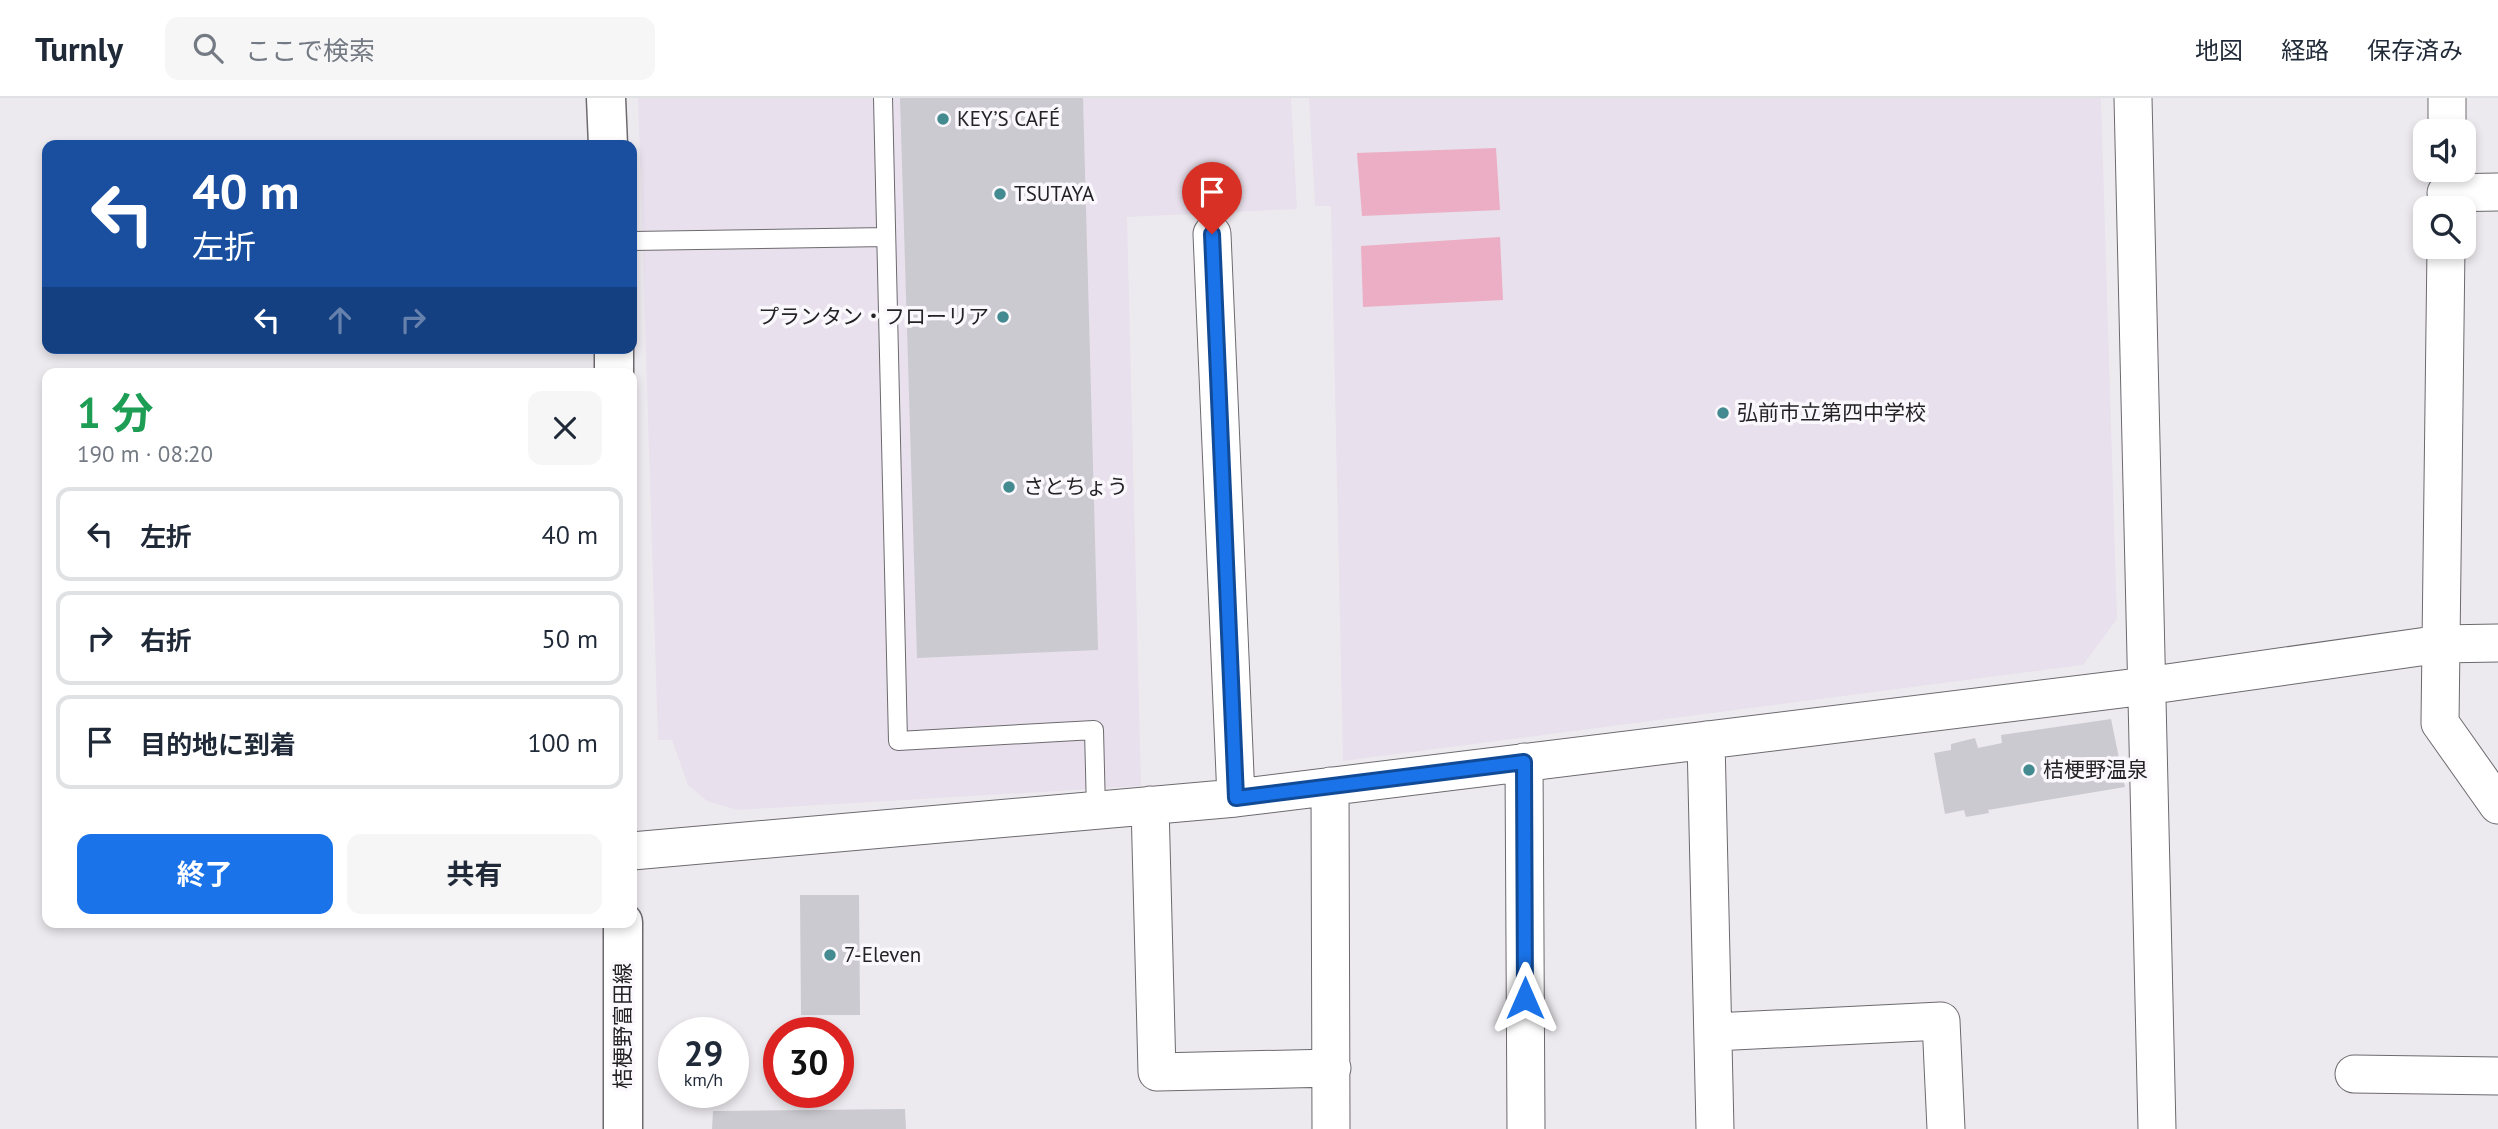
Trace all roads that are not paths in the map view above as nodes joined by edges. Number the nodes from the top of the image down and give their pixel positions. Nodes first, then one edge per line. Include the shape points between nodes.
1 (606, 98) edge
2 (883, 98) edge
3 (2133, 98) edge
4 (2448, 98) edge
5 (2447, 119) edge
6 (608, 140) edge
7 (2446, 190) edge
8 (2498, 192) edge
9 (1212, 234) dead end
10 (886, 237) junction
11 (637, 241) edge
12 (2446, 259) edge
13 (2441, 643) junction
14 (2498, 643) edge
15 (2146, 686) junction
16 (1706, 740) junction
17 (1524, 762) junction
18 (1330, 786) junction
19 (1236, 798) junction
20 (1150, 805) junction
21 (2498, 805) edge
22 (1096, 810) junction
23 (637, 850) edge
24 (623, 928) edge
25 (1714, 1032) junction
26 (1332, 1068) junction
27 (2354, 1074) dead end
28 (2498, 1076) edge
29 (623, 1129) edge
30 (1331, 1129) edge
31 (1526, 1129) edge
32 (1715, 1129) edge
33 (1946, 1129) edge
34 (2157, 1129) edge

1 - 6 main road
2 - 10 lane
3 - 15 street
4 - 5 street
7 - 8 street
9 - 19 street
10 - 11 lane
10 - 22 lane via 898,741 1094,730
12 - 13 street
13 - 14 street
13 - 15 street
13 - 21 street via 2440,723
15 - 16 street
15 - 34 street
16 - 17 street
16 - 25 street
17 - 18 street
17 - 31 street
18 - 19 street
18 - 26 street
19 - 20 street
20 - 22 street
20 - 26 street via 1157,1072
22 - 23 street
24 - 29 main road, 桔梗野富田線
25 - 32 street
25 - 33 street via 1941,1021
26 - 30 street
27 - 28 street

